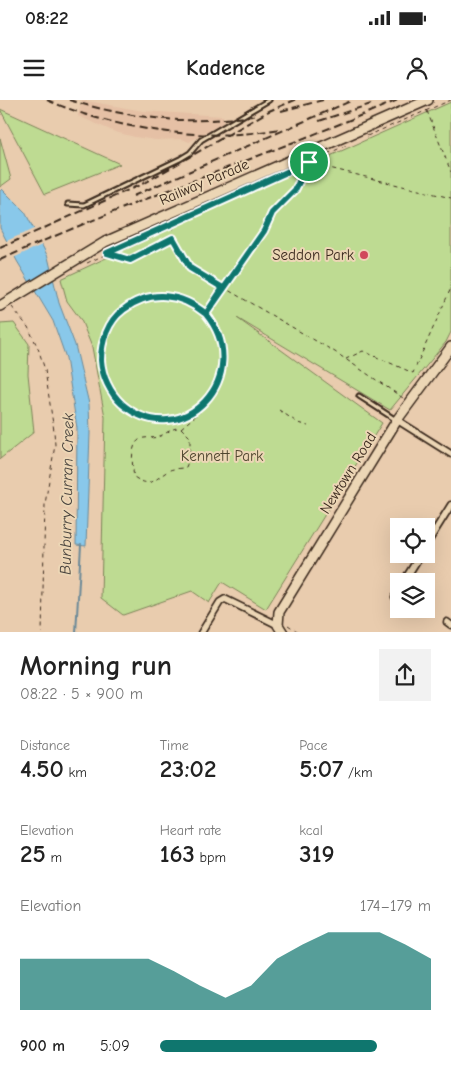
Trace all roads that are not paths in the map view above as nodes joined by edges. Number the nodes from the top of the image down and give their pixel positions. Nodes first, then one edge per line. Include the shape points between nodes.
1 (428, 100) edge
2 (266, 101) edge
3 (68, 204) dead end
4 (0, 306) edge
5 (451, 347) edge
6 (359, 396) dead end
7 (397, 420) junction
8 (451, 454) edge
9 (451, 505) edge
10 (435, 531) edge
11 (277, 622) junction
12 (201, 632) edge
13 (283, 632) edge

1 - 4 street, Railway Parade via 135,227
2 - 3 lane via 201,140 180,159 84,205
5 - 7 street, Newtown Road
6 - 7 lane
7 - 8 street
7 - 11 street, Newtown Road via 279,612
9 - 10 street
11 - 12 street via 225,599
11 - 13 street

